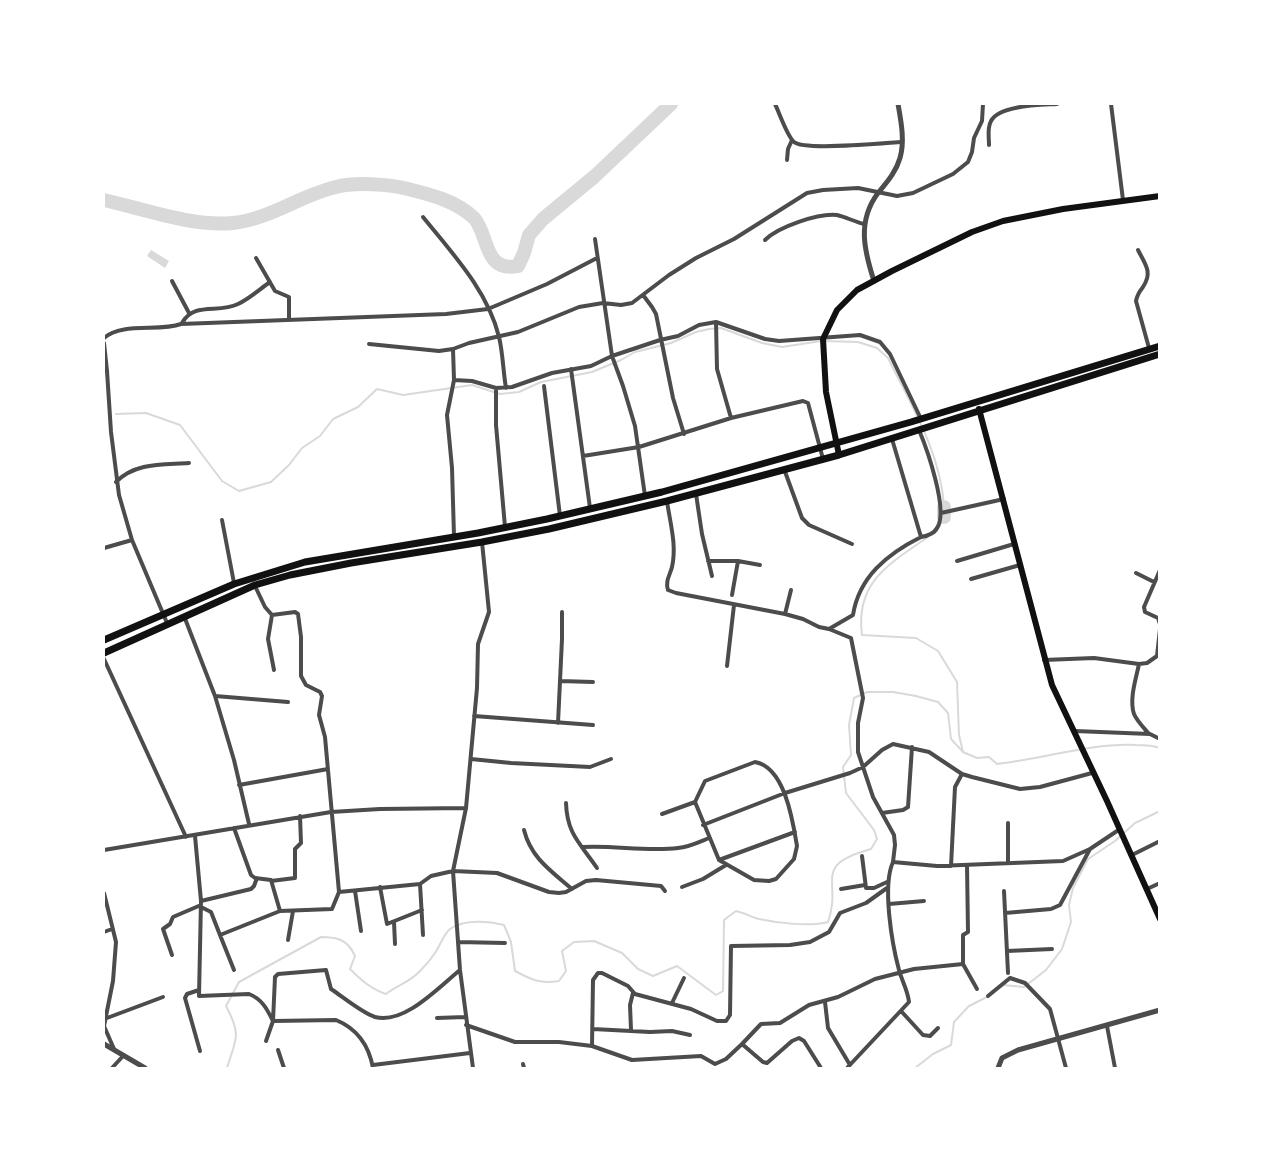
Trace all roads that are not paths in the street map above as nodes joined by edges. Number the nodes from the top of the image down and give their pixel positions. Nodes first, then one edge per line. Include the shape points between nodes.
1 (775, 104) edge
2 (898, 104) edge
3 (983, 104) edge
4 (1058, 104) edge
5 (1111, 104) edge
6 (792, 140) junction
7 (902, 142) junction
8 (989, 144) dead end
9 (787, 160) dead end
10 (879, 192) junction
11 (1160, 196) edge
12 (1124, 201) junction
13 (423, 217) dead end
14 (864, 224) junction
15 (594, 239) dead end
16 (765, 240) dead end
17 (1138, 250) dead end
18 (256, 258) dead end
19 (597, 258) junction
20 (172, 281) dead end
21 (874, 281) junction
22 (270, 282) junction
23 (643, 295) junction
24 (603, 303) junction
25 (488, 309) junction
26 (189, 313) junction
27 (289, 320) junction
28 (181, 324) junction
29 (716, 325) junction
30 (499, 336) junction
31 (104, 338) edge
32 (823, 338) junction
33 (661, 342) junction
34 (104, 343) edge
35 (369, 344) dead end
36 (1160, 346) edge
37 (453, 349) junction
38 (1149, 349) junction
39 (1160, 354) edge
40 (612, 357) junction
41 (1100, 364) junction
42 (105, 371) edge
43 (572, 373) junction
44 (1103, 373) junction
45 (453, 381) junction
46 (544, 386) dead end
47 (506, 388) junction
48 (496, 389) junction
49 (976, 402) junction
50 (104, 410) edge
51 (110, 410) junction
52 (980, 410) junction
53 (933, 415) junction
54 (731, 418) junction
55 (920, 419) junction
56 (935, 424) junction
57 (920, 429) junction
58 (684, 434) junction
59 (892, 438) junction
60 (836, 444) junction
61 (639, 447) junction
62 (820, 447) junction
63 (839, 455) junction
64 (583, 456) junction
65 (824, 459) junction
66 (189, 463) dead end
67 (783, 469) junction
68 (116, 483) junction
69 (696, 493) junction
70 (645, 496) junction
71 (1004, 499) junction
72 (667, 501) junction
73 (590, 509) junction
74 (941, 513) junction
75 (560, 516) junction
76 (222, 519) dead end
77 (547, 519) junction
78 (505, 527) junction
79 (549, 529) junction
80 (454, 536) junction
81 (921, 537) junction
82 (132, 540) junction
83 (430, 541) junction
84 (482, 542) junction
85 (852, 544) dead end
86 (1014, 544) junction
87 (104, 548) edge
88 (433, 549) junction
89 (708, 561) junction
90 (738, 561) junction
91 (957, 561) dead end
92 (760, 565) dead end
93 (1020, 565) junction
94 (1160, 570) edge
95 (1136, 573) dead end
96 (712, 576) dead end
97 (971, 579) dead end
98 (1154, 582) junction
99 (234, 584) junction
100 (255, 585) junction
101 (791, 590) dead end
102 (732, 595) dead end
103 (734, 604) junction
104 (561, 612) dead end
105 (785, 614) junction
106 (162, 615) junction
107 (272, 615) junction
108 (183, 616) junction
109 (167, 623) junction
110 (1160, 624) edge
111 (829, 629) junction
112 (1160, 629) edge
113 (104, 640) edge
114 (104, 653) edge
115 (1158, 656) edge
116 (104, 659) edge
117 (1044, 660) junction
118 (1139, 664) junction
119 (727, 666) dead end
120 (274, 670) dead end
121 (561, 681) junction
122 (593, 682) dead end
123 (215, 696) junction
124 (288, 702) dead end
125 (474, 716) junction
126 (558, 723) junction
127 (593, 725) dead end
128 (1075, 733) junction
129 (1149, 734) junction
130 (1160, 739) edge
131 (912, 747) junction
132 (471, 759) junction
133 (611, 759) dead end
134 (863, 767) junction
135 (328, 769) junction
136 (1092, 773) junction
137 (962, 774) junction
138 (240, 785) junction
139 (785, 793) junction
140 (695, 802) junction
141 (566, 803) dead end
142 (466, 808) junction
143 (331, 812) junction
144 (882, 813) junction
145 (662, 814) dead end
146 (300, 816) junction
147 (1008, 822) dead end
148 (249, 824) junction
149 (703, 825) junction
150 (234, 828) junction
151 (524, 830) dead end
152 (1121, 830) junction
153 (795, 832) junction
154 (195, 836) junction
155 (186, 837) junction
156 (709, 838) junction
157 (1160, 841) edge
158 (583, 847) junction
159 (1090, 849) junction
160 (104, 850) edge
161 (1131, 855) junction
162 (862, 856) dead end
163 (719, 860) junction
164 (893, 862) junction
165 (1008, 863) junction
166 (726, 865) junction
167 (967, 865) junction
168 (951, 866) junction
169 (597, 868) dead end
170 (453, 871) junction
171 (257, 878) junction
172 (271, 881) junction
173 (887, 882) junction
174 (1160, 883) edge
175 (420, 884) junction
176 (865, 885) junction
177 (380, 887) junction
178 (682, 887) dead end
179 (888, 888) junction
180 (572, 889) junction
181 (841, 889) dead end
182 (1147, 889) junction
183 (355, 891) junction
184 (664, 891) dead end
185 (1004, 891) dead end
186 (339, 892) junction
187 (104, 893) edge
188 (924, 901) dead end
189 (201, 904) junction
190 (889, 904) junction
191 (422, 910) junction
192 (280, 911) junction
193 (292, 911) junction
194 (1005, 913) junction
195 (1160, 919) edge
196 (394, 922) junction
197 (112, 929) junction
198 (361, 931) dead end
199 (104, 932) edge
200 (220, 935) junction
201 (423, 935) dead end
202 (288, 940) dead end
203 (459, 942) junction
204 (505, 943) dead end
205 (395, 944) dead end
206 (1052, 949) dead end
207 (1007, 951) junction
208 (172, 955) dead end
209 (963, 964) junction
210 (234, 970) dead end
211 (460, 970) junction
212 (899, 972) junction
213 (1008, 973) dead end
214 (684, 978) dead end
215 (977, 989) dead end
216 (198, 990) junction
217 (633, 993) junction
218 (988, 996) dead end
219 (163, 997) dead end
220 (672, 1003) junction
221 (825, 1004) junction
222 (1160, 1010) edge
223 (901, 1011) junction
224 (465, 1017) junction
225 (107, 1018) junction
226 (437, 1018) dead end
227 (273, 1021) junction
228 (466, 1025) junction
229 (1107, 1026) junction
230 (938, 1028) dead end
231 (593, 1029) junction
232 (631, 1030) junction
233 (690, 1035) dead end
234 (1058, 1037) junction
235 (266, 1041) dead end
236 (104, 1044) edge
237 (742, 1044) junction
238 (592, 1046) junction
239 (115, 1050) junction
240 (278, 1050) dead end
241 (200, 1052) dead end
242 (470, 1053) junction
243 (124, 1055) junction
244 (766, 1066) edge
245 (373, 1067) edge
246 (848, 1067) edge
247 (112, 1068) edge
248 (145, 1068) edge
249 (284, 1068) edge
250 (473, 1068) edge
251 (821, 1068) edge
252 (998, 1068) edge
253 (1066, 1068) edge
254 (1115, 1068) edge

1 - 6 street
2 - 7 street
3 - 10 street via 984,115 971,157 963,166 914,193
4 - 8 street via 1020,107 998,114 990,123
5 - 12 street
6 - 7 street via 823,146
6 - 9 street
7 - 10 street via 900,160
10 - 14 street
10 - 23 street via 858,188 807,193 669,275
11 - 12 main road
12 - 21 main road via 1003,221 972,232
13 - 25 street via 469,273
14 - 16 street via 828,215 777,230
14 - 21 street via 864,249
15 - 19 street
17 - 38 street via 1149,275 1136,301
18 - 22 street
19 - 24 street
19 - 25 street
20 - 26 street
21 - 32 main road via 856,290 837,310
22 - 26 street via 238,304
22 - 27 street via 275,291 289,297
23 - 24 street via 626,304
23 - 33 street via 656,314
24 - 30 street via 579,307
24 - 40 street
25 - 27 street
25 - 30 street
26 - 28 street
27 - 28 street
28 - 31 street via 123,330
29 - 32 street via 773,340
29 - 33 street via 699,325
29 - 54 street via 717,369
30 - 37 street
30 - 47 street
32 - 55 street via 860,335 883,345
32 - 60 main road via 826,392
33 - 40 street
33 - 58 street
34 - 42 street
35 - 37 street
36 - 38 highway
37 - 45 street
38 - 41 highway
39 - 44 highway
40 - 43 street
40 - 61 street
41 - 44 highway
41 - 49 highway
42 - 51 street
43 - 47 street via 543,375
43 - 64 street
44 - 52 highway
45 - 48 street via 472,381
45 - 80 street via 447,415
46 - 75 street
47 - 48 street
48 - 78 street
49 - 52 main road
49 - 53 highway
50 - 51 street
51 - 68 street
52 - 56 highway
52 - 71 main road
53 - 55 highway
53 - 56 highway
54 - 58 street
54 - 62 street via 807,402
55 - 60 highway
56 - 57 highway
57 - 59 highway
57 - 74 street
58 - 61 street
59 - 63 highway
59 - 81 street
60 - 62 highway
60 - 63 main road
61 - 64 street
61 - 70 street
62 - 65 street
62 - 70 highway
63 - 65 highway
64 - 73 street
65 - 67 highway
66 - 68 street via 138,468
67 - 69 highway
67 - 85 street via 808,525
68 - 82 street
69 - 72 highway
69 - 89 street
70 - 73 highway
71 - 74 street
71 - 86 main road
72 - 79 highway
72 - 103 street via 674,548 668,590
73 - 75 highway
74 - 81 street via 936,531
75 - 77 highway
76 - 99 street
77 - 78 highway
77 - 79 highway
78 - 80 highway
79 - 84 highway
80 - 83 highway
81 - 111 street via 873,571 862,585 853,615
82 - 87 street
82 - 106 street
83 - 88 highway
83 - 99 highway via 315,560
84 - 88 highway
84 - 125 street via 489,606 478,644
86 - 91 street
86 - 93 main road
88 - 100 highway
89 - 90 street
89 - 96 street
90 - 92 street
90 - 102 street
93 - 97 street
93 - 117 main road
94 - 98 street
95 - 98 street
98 - 110 street via 1144,609 1158,618
99 - 106 highway
100 - 107 street
100 - 108 highway
101 - 105 street
103 - 105 street
103 - 119 street
104 - 121 street
105 - 111 street
106 - 109 street
106 - 113 highway
107 - 120 street via 268,639
107 - 135 street via 295,612 299,616 300,676 306,686 322,696 319,715
108 - 109 highway
108 - 123 street
109 - 114 highway
111 - 134 street via 851,638 863,698 858,723
112 - 115 street
115 - 118 street
116 - 155 street
117 - 118 street via 1094,658
117 - 128 main road
118 - 129 street via 1133,709
121 - 122 street
121 - 126 street
123 - 124 street
123 - 138 street
125 - 126 street
125 - 132 street
126 - 127 street
128 - 129 street
128 - 136 main road
129 - 130 street
131 - 134 street via 888,746
131 - 137 street via 936,756
131 - 144 street via 908,807
132 - 133 street via 590,767
132 - 142 street
134 - 139 street
134 - 144 street
135 - 138 street
135 - 143 street
136 - 137 street via 1025,789
136 - 152 main road
137 - 168 street via 955,787
138 - 148 street
139 - 140 street via 765,767 755,762 705,781
139 - 149 street
139 - 153 street
140 - 145 street
140 - 149 street
141 - 158 street via 570,830
142 - 143 street
142 - 170 street
143 - 146 street
143 - 186 street
144 - 164 street via 895,840
146 - 148 street
146 - 172 street via 301,843 295,849 295,878
147 - 165 street
148 - 150 street
149 - 156 street
150 - 154 street
150 - 171 street via 251,875
151 - 180 street via 528,845 539,860
152 - 159 street
152 - 161 main road
153 - 163 street
153 - 166 street via 796,853 776,879 754,880
154 - 155 street
154 - 189 street
155 - 160 street
156 - 158 street via 676,849
156 - 163 street
157 - 161 street
158 - 169 street
159 - 165 street via 1063,861
159 - 194 street via 1060,905
161 - 182 main road
162 - 176 street
163 - 166 street
164 - 168 street
164 - 173 street
165 - 167 street
166 - 178 street
167 - 168 street
167 - 209 street via 968,932 963,935
170 - 175 street via 431,876
170 - 180 street via 497,873 549,892
170 - 203 street
171 - 172 street
171 - 189 street via 251,889
172 - 192 street
173 - 176 street via 867,889
173 - 179 street
174 - 182 street
175 - 177 street
175 - 191 street
176 - 181 street
177 - 183 street
177 - 196 street via 386,924
179 - 190 street
179 - 220 street via 840,914 829,932 810,942 731,946 730,1015 726,1021
180 - 184 street via 586,881 600,880 661,886
182 - 195 main road
183 - 186 street
183 - 198 street
185 - 194 street
186 - 193 street via 333,908
187 - 197 street
188 - 190 street
189 - 200 street via 211,912
189 - 208 street via 176,915 163,929
189 - 216 street
190 - 212 street
191 - 196 street
191 - 201 street
192 - 193 street
192 - 200 street
193 - 202 street
194 - 207 street
196 - 205 street
197 - 199 street
197 - 225 street via 116,956
200 - 210 street
203 - 204 street
203 - 211 street
206 - 207 street
207 - 213 street
209 - 212 street
209 - 215 street
211 - 224 street
211 - 227 street via 410,1010 381,1018 331,989 325,969 278,974
212 - 221 street via 865,983
212 - 223 street via 909,999
214 - 220 street
216 - 227 street via 199,996 249,994 265,1006
216 - 241 street via 185,998
217 - 220 street
217 - 231 street via 628,986 602,973 594,976
217 - 232 street
218 - 234 street via 1010,978 1026,985 1052,1013
219 - 225 street
221 - 237 street via 809,1005 780,1023 761,1024
221 - 246 street via 828,1028
222 - 229 street
223 - 230 street via 923,1035 930,1036
223 - 246 street
224 - 226 street
224 - 228 street
225 - 239 street via 105,1031
227 - 235 street
227 - 245 street via 343,1023 366,1044
228 - 238 street via 510,1041
228 - 242 street
229 - 234 street
229 - 254 street
231 - 232 street
231 - 238 street
232 - 233 street
234 - 252 street via 1007,1054
234 - 253 street
236 - 239 street
237 - 238 street via 718,1064 701,1056 632,1060
237 - 244 street
239 - 243 street
240 - 249 street
242 - 245 street
242 - 250 street
243 - 247 street
243 - 248 street
244 - 251 street via 799,1038

